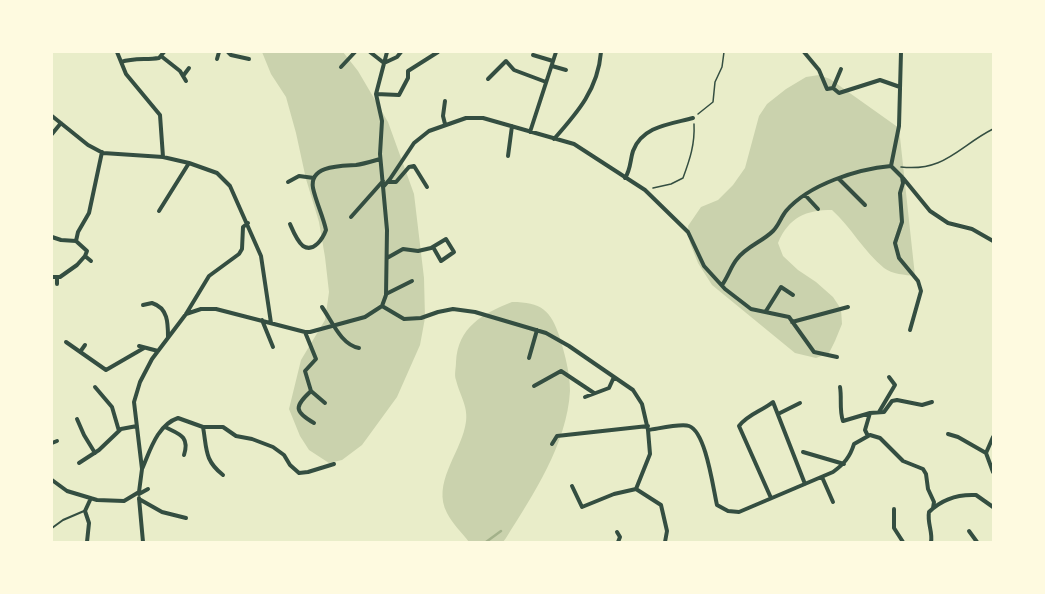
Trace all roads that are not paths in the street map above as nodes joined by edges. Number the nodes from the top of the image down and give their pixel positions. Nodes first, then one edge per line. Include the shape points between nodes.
1 (117, 52) edge
2 (219, 52) edge
3 (228, 52) edge
4 (355, 52) edge
5 (370, 52) edge
6 (387, 52) edge
7 (401, 52) edge
8 (438, 52) edge
9 (556, 52) edge
10 (601, 52) edge
11 (804, 52) edge
12 (901, 52) edge
13 (162, 54) edge
14 (533, 55) dead end
15 (217, 59) dead end
16 (249, 59) dead end
17 (121, 62) junction
18 (384, 63) junction
19 (552, 63) junction
20 (341, 67) dead end
21 (189, 68) dead end
22 (841, 69) dead end
23 (566, 70) dead end
24 (183, 76) junction
25 (488, 79) dead end
26 (186, 81) dead end
27 (546, 82) junction
28 (900, 87) junction
29 (833, 88) junction
30 (376, 94) junction
31 (445, 101) dead end
32 (52, 116) edge
33 (693, 118) road end
34 (61, 123) junction
35 (445, 124) junction
36 (512, 126) junction
37 (530, 132) junction
38 (52, 134) edge
39 (554, 139) junction
40 (102, 152) junction
41 (508, 156) dead end
42 (163, 157) junction
43 (380, 159) junction
44 (189, 163) junction
45 (891, 166) junction
46 (902, 177) junction
47 (314, 178) junction
48 (625, 178) junction
49 (838, 180) junction
50 (288, 182) dead end
51 (388, 182) junction
52 (384, 184) junction
53 (427, 188) dead end
54 (805, 195) junction
55 (865, 205) dead end
56 (818, 209) dead end
57 (159, 211) dead end
58 (351, 217) dead end
59 (248, 223) junction
60 (290, 224) dead end
61 (52, 237) edge
62 (76, 241) junction
63 (993, 241) edge
64 (433, 247) junction
65 (85, 256) junction
66 (387, 258) junction
67 (91, 261) dead end
68 (54, 277) edge
69 (412, 281) dead end
70 (57, 284) dead end
71 (722, 285) junction
72 (386, 294) junction
73 (792, 295) dead end
74 (143, 305) dead end
75 (382, 306) junction
76 (322, 307) dead end
77 (848, 307) dead end
78 (766, 311) junction
79 (186, 314) junction
80 (262, 320) junction
81 (792, 322) junction
82 (272, 323) junction
83 (332, 326) junction
84 (537, 330) junction
85 (910, 330) dead end
86 (305, 332) junction
87 (168, 337) junction
88 (66, 342) dead end
89 (85, 345) dead end
90 (140, 346) dead end
91 (273, 347) dead end
92 (144, 348) junction
93 (360, 348) dead end
94 (158, 351) junction
95 (80, 352) junction
96 (837, 357) dead end
97 (528, 358) dead end
98 (614, 377) junction
99 (890, 377) dead end
100 (534, 386) dead end
101 (95, 387) dead end
102 (840, 387) dead end
103 (311, 391) junction
104 (594, 393) junction
105 (585, 397) dead end
106 (932, 402) dead end
107 (325, 403) dead end
108 (800, 403) dead end
109 (879, 412) junction
110 (870, 413) junction
111 (778, 414) junction
112 (77, 419) dead end
113 (314, 423) dead end
114 (137, 426) junction
115 (165, 427) junction
116 (203, 427) junction
117 (648, 428) junction
118 (118, 431) junction
119 (948, 434) dead end
120 (868, 436) junction
121 (993, 437) edge
122 (57, 441) dead end
123 (52, 443) edge
124 (552, 444) dead end
125 (803, 452) dead end
126 (94, 453) junction
127 (986, 453) junction
128 (184, 455) dead end
129 (78, 463) dead end
130 (334, 464) dead end
131 (844, 464) junction
132 (142, 469) junction
133 (993, 472) edge
134 (223, 475) dead end
135 (822, 477) junction
136 (52, 480) edge
137 (805, 484) junction
138 (572, 486) dead end
139 (636, 489) junction
140 (148, 490) dead end
141 (139, 495) junction
142 (91, 498) junction
143 (771, 498) junction
144 (833, 502) dead end
145 (993, 507) edge
146 (933, 508) junction
147 (894, 509) dead end
148 (85, 511) junction
149 (186, 518) dead end
150 (52, 528) edge
151 (969, 531) dead end
152 (617, 532) dead end
153 (87, 542) edge
154 (143, 542) edge
155 (618, 542) edge
156 (665, 542) edge
157 (903, 542) edge
158 (931, 542) edge
159 (977, 542) edge

1 - 17 street
2 - 15 street
3 - 16 street
4 - 20 street
5 - 18 street
6 - 18 street
7 - 18 street
8 - 30 street via 408,71 408,78 399,95
9 - 19 street
10 - 39 street via 600,67 594,86 585,97 579,111
11 - 29 street via 819,70 827,89
12 - 28 street
13 - 17 street via 159,58 133,58
13 - 24 street
14 - 19 street
17 - 42 street via 126,74 160,115
18 - 30 street
19 - 23 street
19 - 27 street
21 - 24 street
22 - 29 street
24 - 26 street
25 - 27 street via 506,62 514,70
27 - 37 street
28 - 29 street via 880,80 839,93
28 - 45 street via 899,126
30 - 43 street via 382,121
31 - 35 street
32 - 34 street
33 - 48 street via 646,132 633,151 629,172
34 - 38 street
34 - 40 street via 88,145
35 - 36 street via 466,118 483,118
35 - 51 street via 429,130 414,142
36 - 37 street
36 - 41 street
37 - 39 street
39 - 48 street via 574,144
40 - 42 street
40 - 62 street via 89,213
42 - 44 street
43 - 47 street via 358,165 336,166 317,173
43 - 52 street
44 - 57 street
44 - 59 street via 216,173 224,179
45 - 46 street
45 - 49 street via 858,172
46 - 63 street via 930,211 948,223 972,229
46 - 85 street via 902,222 895,242 899,258 918,281 921,291
47 - 50 street via 299,176
47 - 60 street via 313,187 326,230 324,237 310,248 304,246
48 - 71 street via 645,190 688,232 704,266
49 - 54 street
49 - 55 street
51 - 52 street
51 - 53 street via 396,182 409,167 414,166
52 - 58 street
52 - 66 street via 388,230
54 - 56 street
54 - 71 street via 785,211 776,228 766,238 747,248 736,259
59 - 79 street via 243,227 242,249 239,254 209,276
59 - 82 street via 261,256
61 - 62 street
62 - 65 street via 87,251
64 - 64 street via 446,239 454,252 440,261
64 - 66 street via 418,251 403,249
65 - 67 street
65 - 68 street via 60,277
66 - 72 street
68 - 70 street
69 - 72 street
71 - 78 street via 751,309
72 - 75 street
73 - 78 street via 781,287
74 - 87 street via 152,303 162,310 167,318
75 - 83 street via 364,317
75 - 84 street via 404,319 421,318 453,310 475,312
76 - 83 street
77 - 81 street
78 - 81 street via 789,317
79 - 80 street via 201,309 216,310
79 - 87 street
80 - 82 street
80 - 91 street
81 - 96 street via 814,352
82 - 86 street
83 - 86 street
83 - 93 street via 352,347
84 - 97 street
84 - 98 street via 546,332 569,346
86 - 103 street via 316,359 305,371
87 - 94 street
88 - 95 street
89 - 95 street
90 - 92 street
92 - 94 street
92 - 95 street via 106,370
94 - 114 street via 140,382 134,402
98 - 104 street via 609,388
98 - 117 street via 633,390 639,399
99 - 109 street via 895,385
100 - 104 street via 561,371
101 - 118 street via 112,408
102 - 110 street via 840,413 843,420
103 - 107 street
103 - 113 street via 298,402 298,407 307,419
104 - 105 street
106 - 109 street via 922,405 897,400 892,401 884,412
108 - 111 street
109 - 110 street
110 - 120 street via 865,430
111 - 137 street
111 - 143 street via 773,402 765,409 745,418 739,426
112 - 126 street
114 - 118 street
114 - 132 street
115 - 116 street via 178,418
115 - 128 street via 185,440 187,447
115 - 132 street via 156,438
116 - 130 street via 223,427 236,436 273,447 284,455 299,473
116 - 134 street via 208,459
117 - 124 street via 557,436
117 - 139 street via 650,454
117 - 143 street via 688,425 697,431 707,456 717,505 728,511 739,512
118 - 126 street
119 - 127 street
120 - 131 street via 854,444
120 - 146 street via 880,438 902,461 922,469 926,474 928,489 934,502
121 - 127 street
122 - 123 street
125 - 131 street
126 - 129 street
127 - 133 street
131 - 135 street
132 - 141 street
135 - 137 street
135 - 144 street
136 - 142 street via 67,491
137 - 143 street
138 - 139 street via 582,507 614,494
139 - 156 street via 661,505 667,531
140 - 141 street
141 - 142 street via 124,501
141 - 149 street via 162,512
141 - 154 street
142 - 148 street
145 - 146 street via 971,494 951,497
146 - 158 street via 929,512 928,520
147 - 157 street via 894,528
148 - 150 lane via 63,520
148 - 153 street via 89,523
151 - 159 street
152 - 155 street via 620,537

